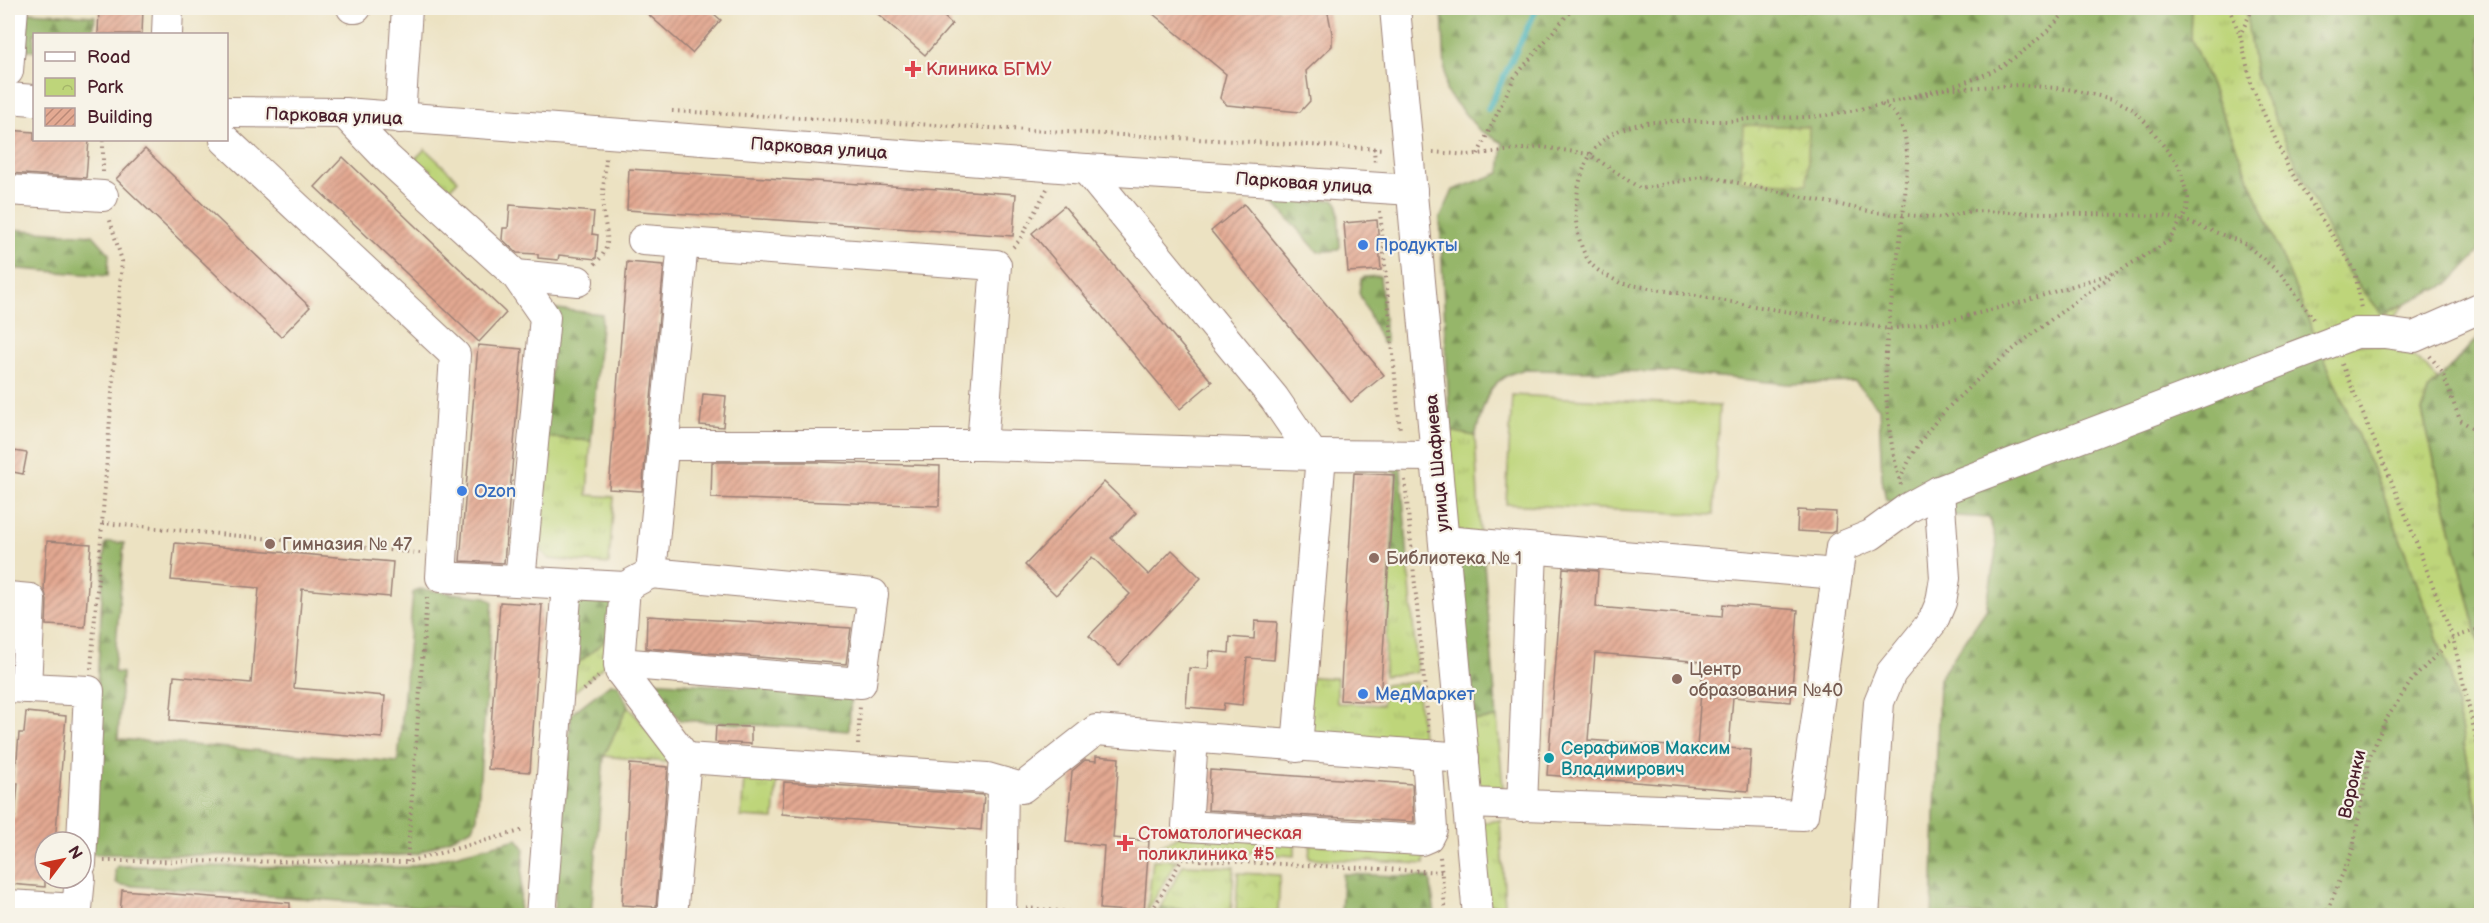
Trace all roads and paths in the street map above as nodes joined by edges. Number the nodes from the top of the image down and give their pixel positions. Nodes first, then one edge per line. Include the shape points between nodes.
1 (13, 8) edge
2 (168, 8) edge
3 (407, 8) edge
4 (1395, 8) edge
5 (1573, 8) edge
6 (1799, 8) edge
7 (1843, 8) edge
8 (2068, 8) edge
9 (2229, 8) edge
10 (2253, 8) edge
11 (167, 33) edge
12 (2240, 35) junction
13 (8, 71) edge
14 (1942, 89) junction
15 (8, 98) edge
16 (33, 100) edge
17 (1882, 105) junction
18 (662, 110) dead end
19 (228, 112) edge
20 (344, 113) junction
21 (400, 118) junction
22 (608, 132) junction
23 (103, 141) edge
24 (226, 141) edge
25 (1374, 148) junction
26 (1408, 150) junction
27 (1589, 154) junction
28 (1477, 155) junction
29 (1073, 167) junction
30 (1378, 188) junction
31 (8, 190) edge
32 (1412, 190) junction
33 (103, 196) junction
34 (1903, 214) junction
35 (2183, 220) junction
36 (643, 240) dead end
37 (683, 243) junction
38 (996, 265) junction
39 (2119, 271) junction
40 (516, 275) junction
41 (578, 281) joint
42 (2481, 307) edge
43 (1889, 329) junction
44 (2414, 337) junction
45 (2344, 338) junction
46 (2481, 434) edge
47 (664, 445) junction
48 (982, 445) junction
49 (1317, 455) junction
50 (1403, 456) junction
51 (1436, 456) junction
52 (1939, 491) junction
53 (1904, 495) junction
54 (102, 523) junction
55 (1444, 541) junction
56 (1532, 550) junction
57 (410, 552) dead end
58 (651, 573) junction
59 (1837, 574) junction
60 (520, 580) junction
61 (567, 584) junction
62 (625, 587) junction
63 (427, 590) dead end
64 (8, 597) edge
65 (2481, 628) edge
66 (2453, 638) junction
67 (619, 661) junction
68 (861, 683) junction
69 (17, 688) edge
70 (89, 691) junction
71 (556, 713) junction
72 (1192, 738) junction
73 (1296, 747) junction
74 (1429, 755) junction
75 (686, 758) junction
76 (1464, 758) junction
77 (2481, 764) edge
78 (857, 770) junction
79 (1003, 783) junction
80 (1468, 803) junction
81 (1522, 806) junction
82 (548, 823) junction
83 (82, 830) edge
84 (1440, 852) dead end
85 (93, 862) edge
86 (407, 862) junction
87 (1442, 872) junction
88 (78, 890) edge
89 (8, 905) edge
90 (1001, 910) edge
91 (541, 915) edge
92 (672, 915) edge
93 (1115, 915) edge
94 (1149, 915) edge
95 (1446, 915) edge
96 (1478, 915) edge
97 (1864, 915) edge
98 (2325, 915) edge

1 - 13 street
2 - 11 street
3 - 21 street
4 - 26 street, улица Шафиева
5 - 28 path via 1514,78
6 - 7 path
8 - 14 path via 2047,31 1998,68
9 - 12 path
10 - 12 path
12 - 45 path via 2252,87 2288,167 2355,270 2361,304
14 - 17 path
14 - 35 path via 2019,85 2068,88 2113,99 2133,109 2180,166 2188,198
15 - 16 street
17 - 27 path via 1828,116 1640,122 1603,140
17 - 34 path via 1891,108 1905,139
18 - 25 path
19 - 20 street, Парковая улица
20 - 21 street, Парковая улица
20 - 40 street via 387,158
21 - 22 street, Парковая улица
22 - 29 street, Парковая улица
22 - 41 path via 603,208 608,237 605,254
23 - 33 path
24 - 60 street via 455,355 441,577
25 - 26 path
25 - 30 path
26 - 28 path
26 - 32 street, улица Шафиева
27 - 28 path via 1542,147
27 - 34 path via 1641,189 1706,176 1873,212
27 - 43 path via 1577,186 1578,237 1592,266 1620,283
29 - 30 street, Парковая улица
29 - 38 path via 1019,241
29 - 49 street via 1274,398
30 - 32 street, Парковая улица
30 - 50 path
31 - 33 street
32 - 51 street, улица Шафиева
33 - 54 path via 122,261
34 - 35 path via 1940,218 1971,211 2164,216
34 - 43 path
35 - 39 path via 2169,241
35 - 45 path via 2244,243 2281,274
36 - 37 street
37 - 38 street
37 - 47 street
38 - 48 street
39 - 43 path via 1952,320
39 - 53 path via 2040,326 1947,406 1910,456
40 - 41 street
40 - 60 street via 545,317
42 - 44 street
43 - 53 path via 1888,417
44 - 45 street via 2384,333
44 - 46 path via 2442,372 2460,420
45 - 52 street
45 - 66 path
47 - 48 street
47 - 58 street
48 - 49 street
49 - 50 street
49 - 73 street
50 - 51 street
50 - 74 path
51 - 55 street, улица Шафиева
52 - 53 street
52 - 97 street via 1945,578 1941,602 1932,621 1891,673 1879,702
53 - 59 street via 1871,535 1841,547
54 - 57 path
54 - 70 path
55 - 56 street
55 - 76 street, улица Шафиева
56 - 59 street
56 - 81 street
58 - 62 street
58 - 68 street via 873,594
59 - 81 street via 1803,814
60 - 61 street
61 - 62 street
61 - 71 street
62 - 67 street
63 - 86 path
64 - 69 street via 30,598
65 - 66 path, Воронки
66 - 77 path
66 - 98 path, Воронки via 2412,680 2385,721 2369,759 2353,849
67 - 68 street
67 - 71 path
67 - 75 street via 620,671
68 - 78 path
69 - 70 street
70 - 83 street
71 - 82 street
72 - 73 street
72 - 74 street via 1187,826 1421,840 1432,829
72 - 79 street via 1096,730 1022,788
73 - 74 street
74 - 76 street
75 - 78 street
75 - 92 street
76 - 80 street, улица Шафиева
78 - 79 street via 987,778
79 - 90 street
80 - 81 street
80 - 96 street, улица Шафиева
82 - 86 path
82 - 91 street
84 - 87 path
85 - 86 path
87 - 94 path via 1182,859
87 - 95 path
88 - 89 street via 76,909
90 - 93 path

